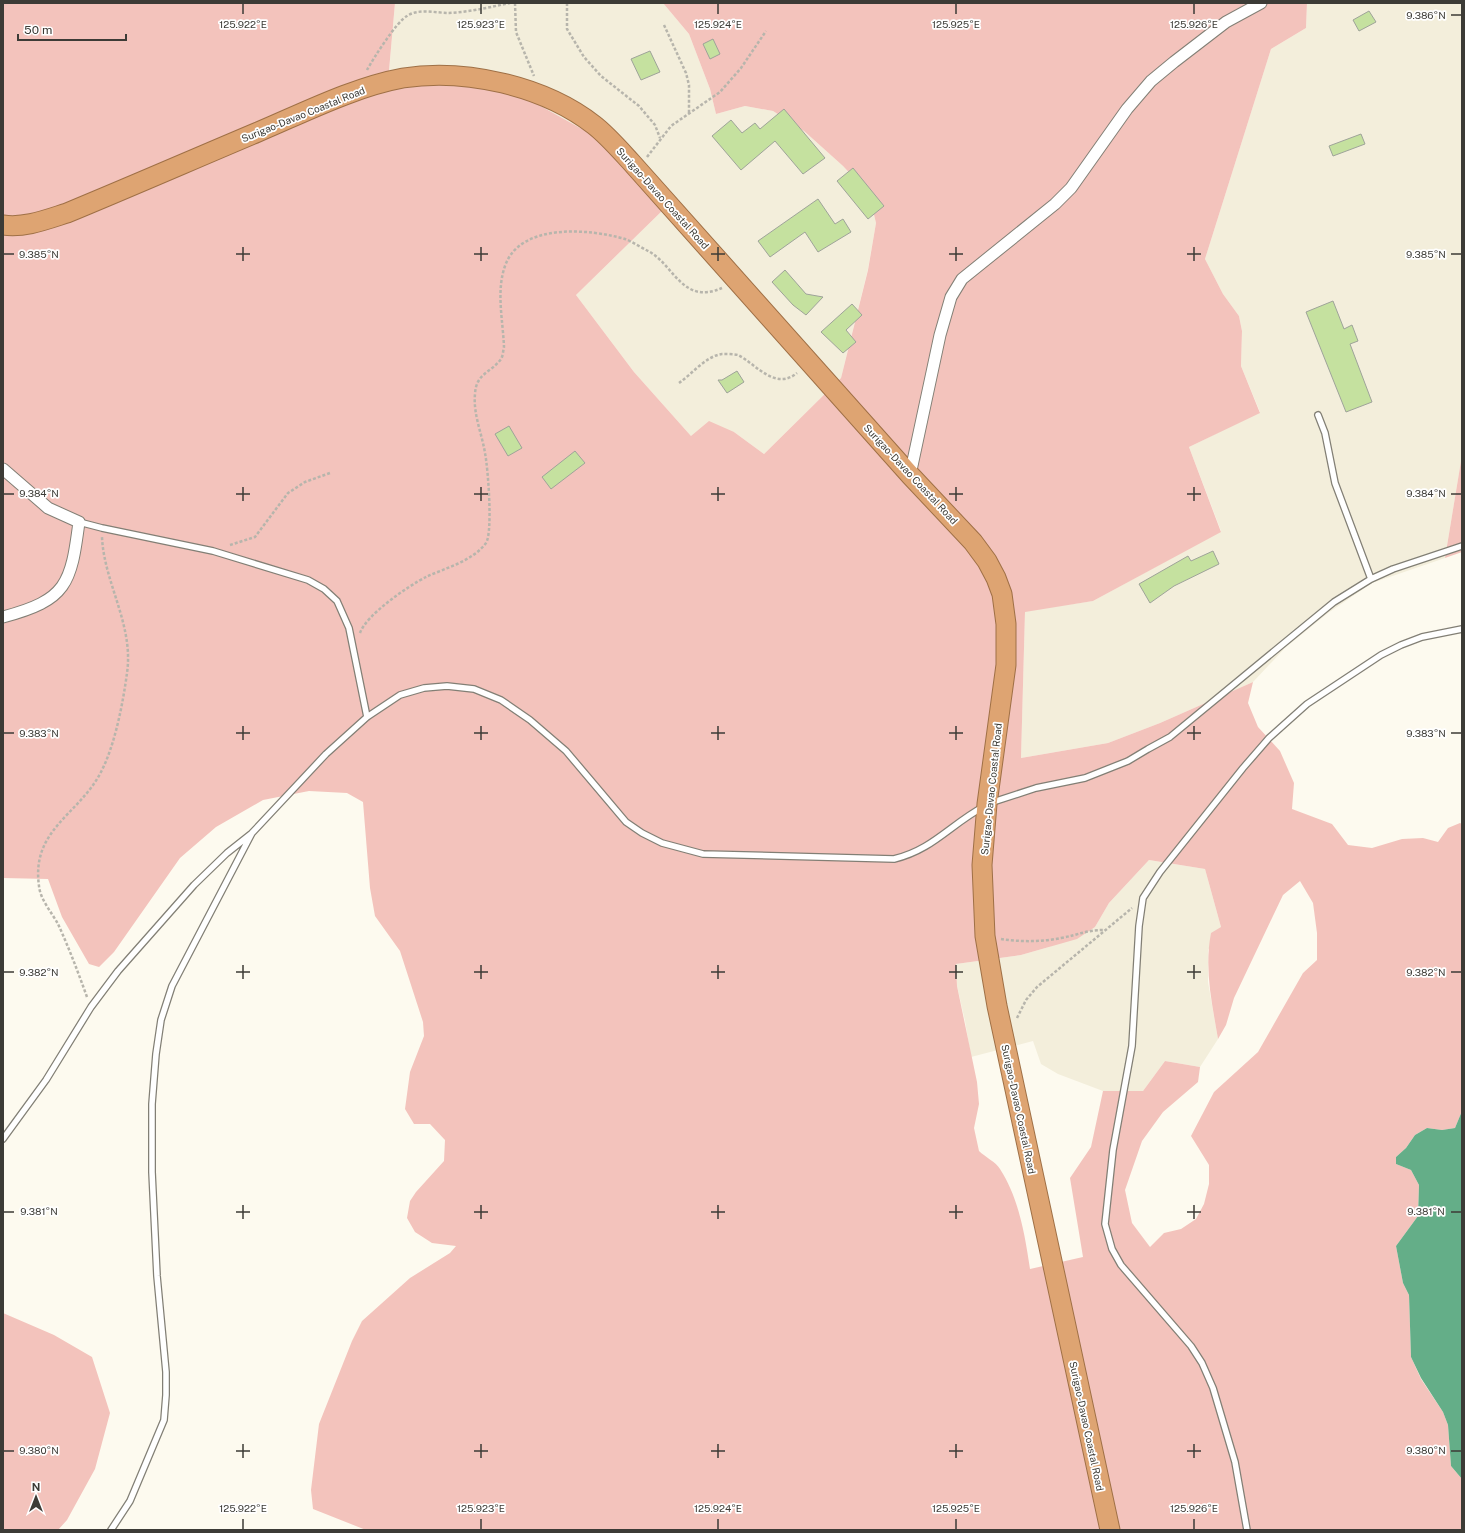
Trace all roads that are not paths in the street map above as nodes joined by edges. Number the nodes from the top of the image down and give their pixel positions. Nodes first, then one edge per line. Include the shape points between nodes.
1 (1261, 3) edge
2 (3, 225) edge
3 (1318, 415) dead end
4 (3, 469) edge
5 (910, 475) junction
6 (79, 522) junction
7 (1462, 546) edge
8 (1371, 579) junction
9 (3, 617) edge
10 (1462, 629) edge
11 (367, 718) junction
12 (987, 804) junction
13 (252, 833) junction
14 (3, 1139) edge
15 (111, 1530) edge
16 (1110, 1530) edge
17 (1248, 1530) edge

1 - 5 street via 1226,22 1191,47 1152,81 1127,109 1066,193 962,279 951,296 940,335
2 - 5 highway, Surigao-Davao Coastal Road via 15,227 66,214 353,93 402,78 460,77 506,83 548,96 594,125 636,166
3 - 8 lane via 1325,433 1335,483
4 - 6 street via 48,508
5 - 12 highway, Surigao-Davao Coastal Road via 974,542 988,561 1002,594 1006,624 1006,665
6 - 9 street via 74,560 61,590 37,606
6 - 11 lane via 213,551 308,580 324,588 337,601 344,614
7 - 8 lane via 1412,562
8 - 12 lane via 1334,602 1170,737 1128,761 1085,778 1036,788
10 - 17 lane via 1422,637 1401,645 1381,655 1307,704 1269,738 1243,768 1160,872 1143,898 1132,1046 1113,1150 1105,1224 1112,1250 1121,1265 1191,1346 1202,1363 1235,1462
11 - 12 lane via 400,696 424,688 447,686 474,689 501,700 530,720 566,752 626,822 662,843 703,854 894,859 922,850
11 - 13 lane via 326,754
12 - 16 highway, Surigao-Davao Coastal Road via 982,865 985,936 996,1006
13 - 14 lane via 194,885 118,971 91,1007 46,1080
13 - 15 lane via 172,986 161,1020 152,1104 152,1172 157,1276 166,1372 164,1420 130,1502

